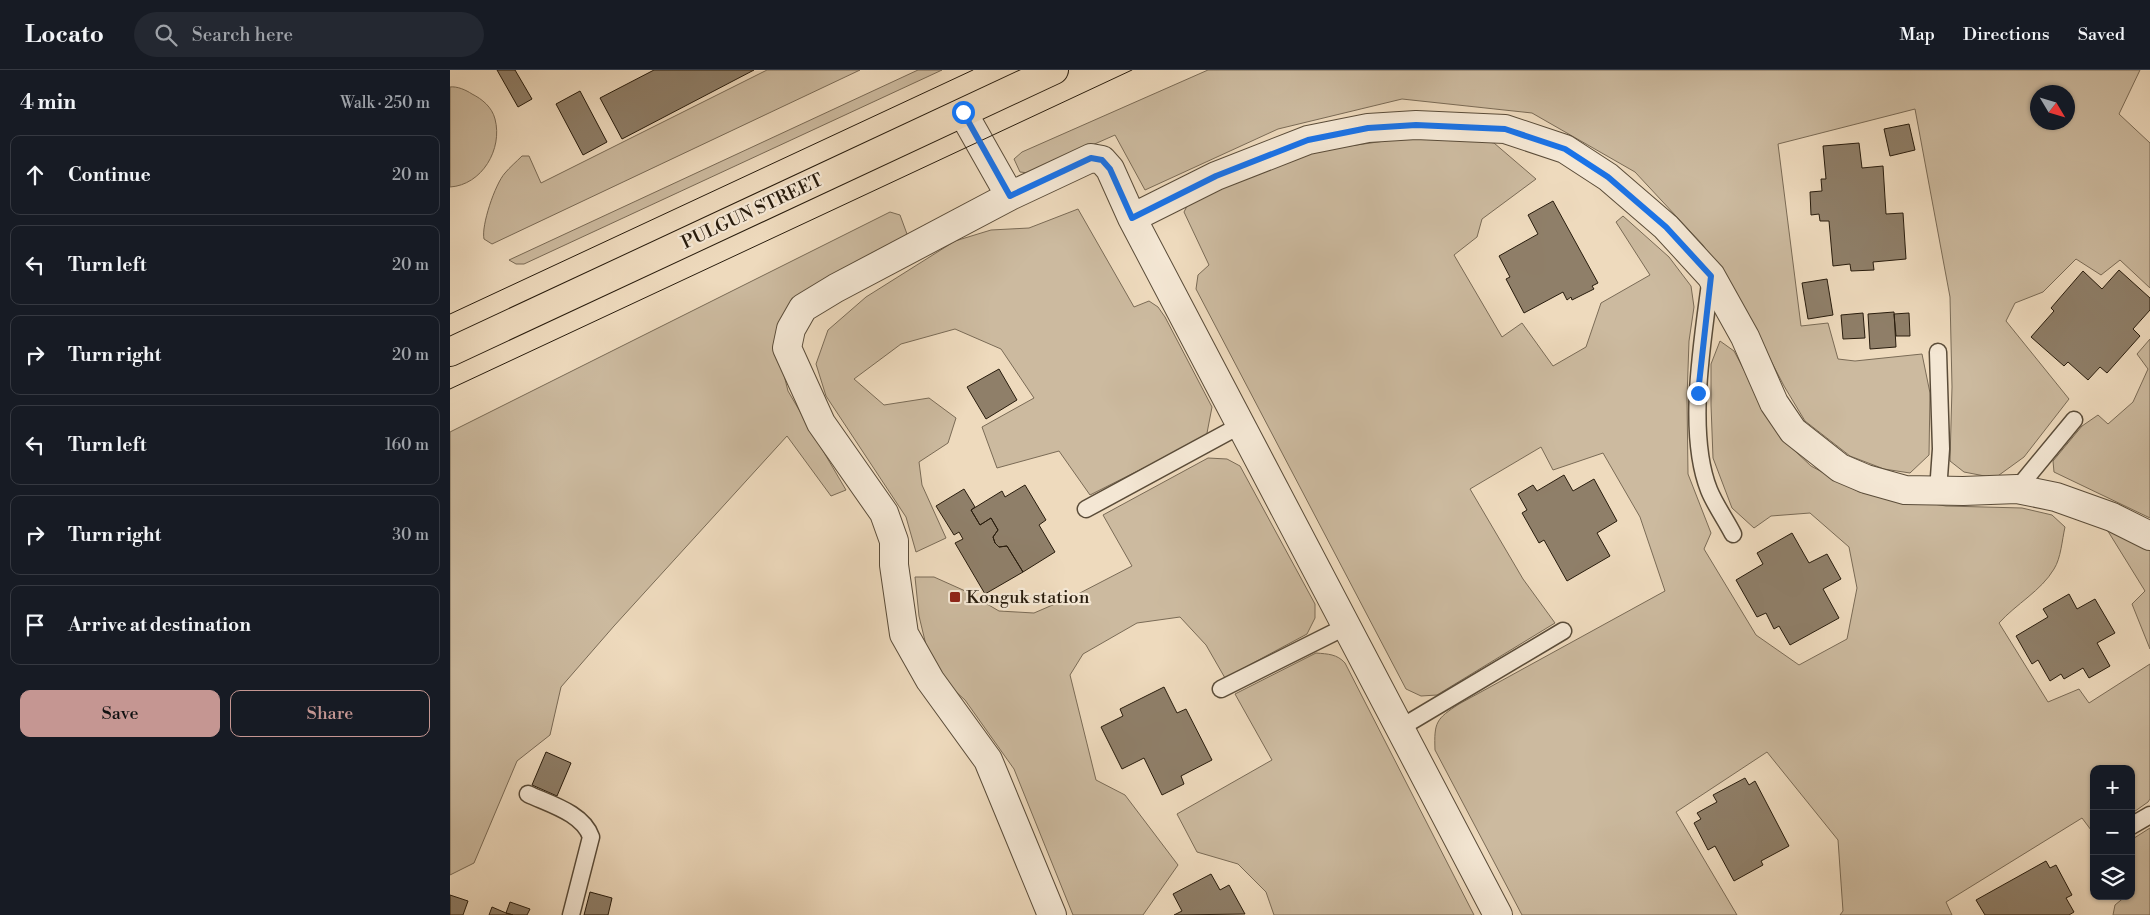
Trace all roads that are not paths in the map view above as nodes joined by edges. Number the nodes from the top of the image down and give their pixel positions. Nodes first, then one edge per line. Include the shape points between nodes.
1 (1054, 70) edge
2 (963, 112) junction
3 (1010, 196) junction
4 (1132, 218) junction
5 (1711, 276) junction
6 (450, 352) edge
7 (1938, 352) dead end
8 (2074, 420) dead end
9 (1241, 425) junction
10 (2018, 489) junction
11 (1938, 491) junction
12 (1086, 509) dead end
13 (1733, 534) dead end
14 (2150, 536) edge
15 (1347, 626) junction
16 (1563, 631) dead end
17 (1221, 689) dead end
18 (1400, 728) junction
19 (528, 794) dead end
20 (2150, 815) edge
21 (2135, 824) edge
22 (571, 915) edge
23 (1052, 915) edge
24 (1498, 915) edge

1 - 2 highway, PULGUN STREET
2 - 3 street
2 - 6 highway, PULGUN STREET
3 - 4 street via 1091,158 1102,160 1110,169
3 - 23 street via 803,308 791,329 786,348 821,423 884,513 894,541 894,565 904,634 930,680 988,760
4 - 5 street via 1216,176 1308,140 1368,128 1416,125 1505,129 1565,149 1608,177 1666,227
4 - 9 street
5 - 11 street via 1745,337 1774,403 1793,432 1840,468 1858,476 1905,490
5 - 13 lane via 1698,393 1700,456 1710,490
7 - 11 lane via 1941,449
8 - 10 lane
9 - 12 lane
9 - 15 street
10 - 11 street
10 - 14 street via 2056,496 2112,517
15 - 17 lane
15 - 18 street
16 - 18 lane
18 - 24 street
19 - 22 lane via 569,813 588,828 591,837
20 - 21 lane

